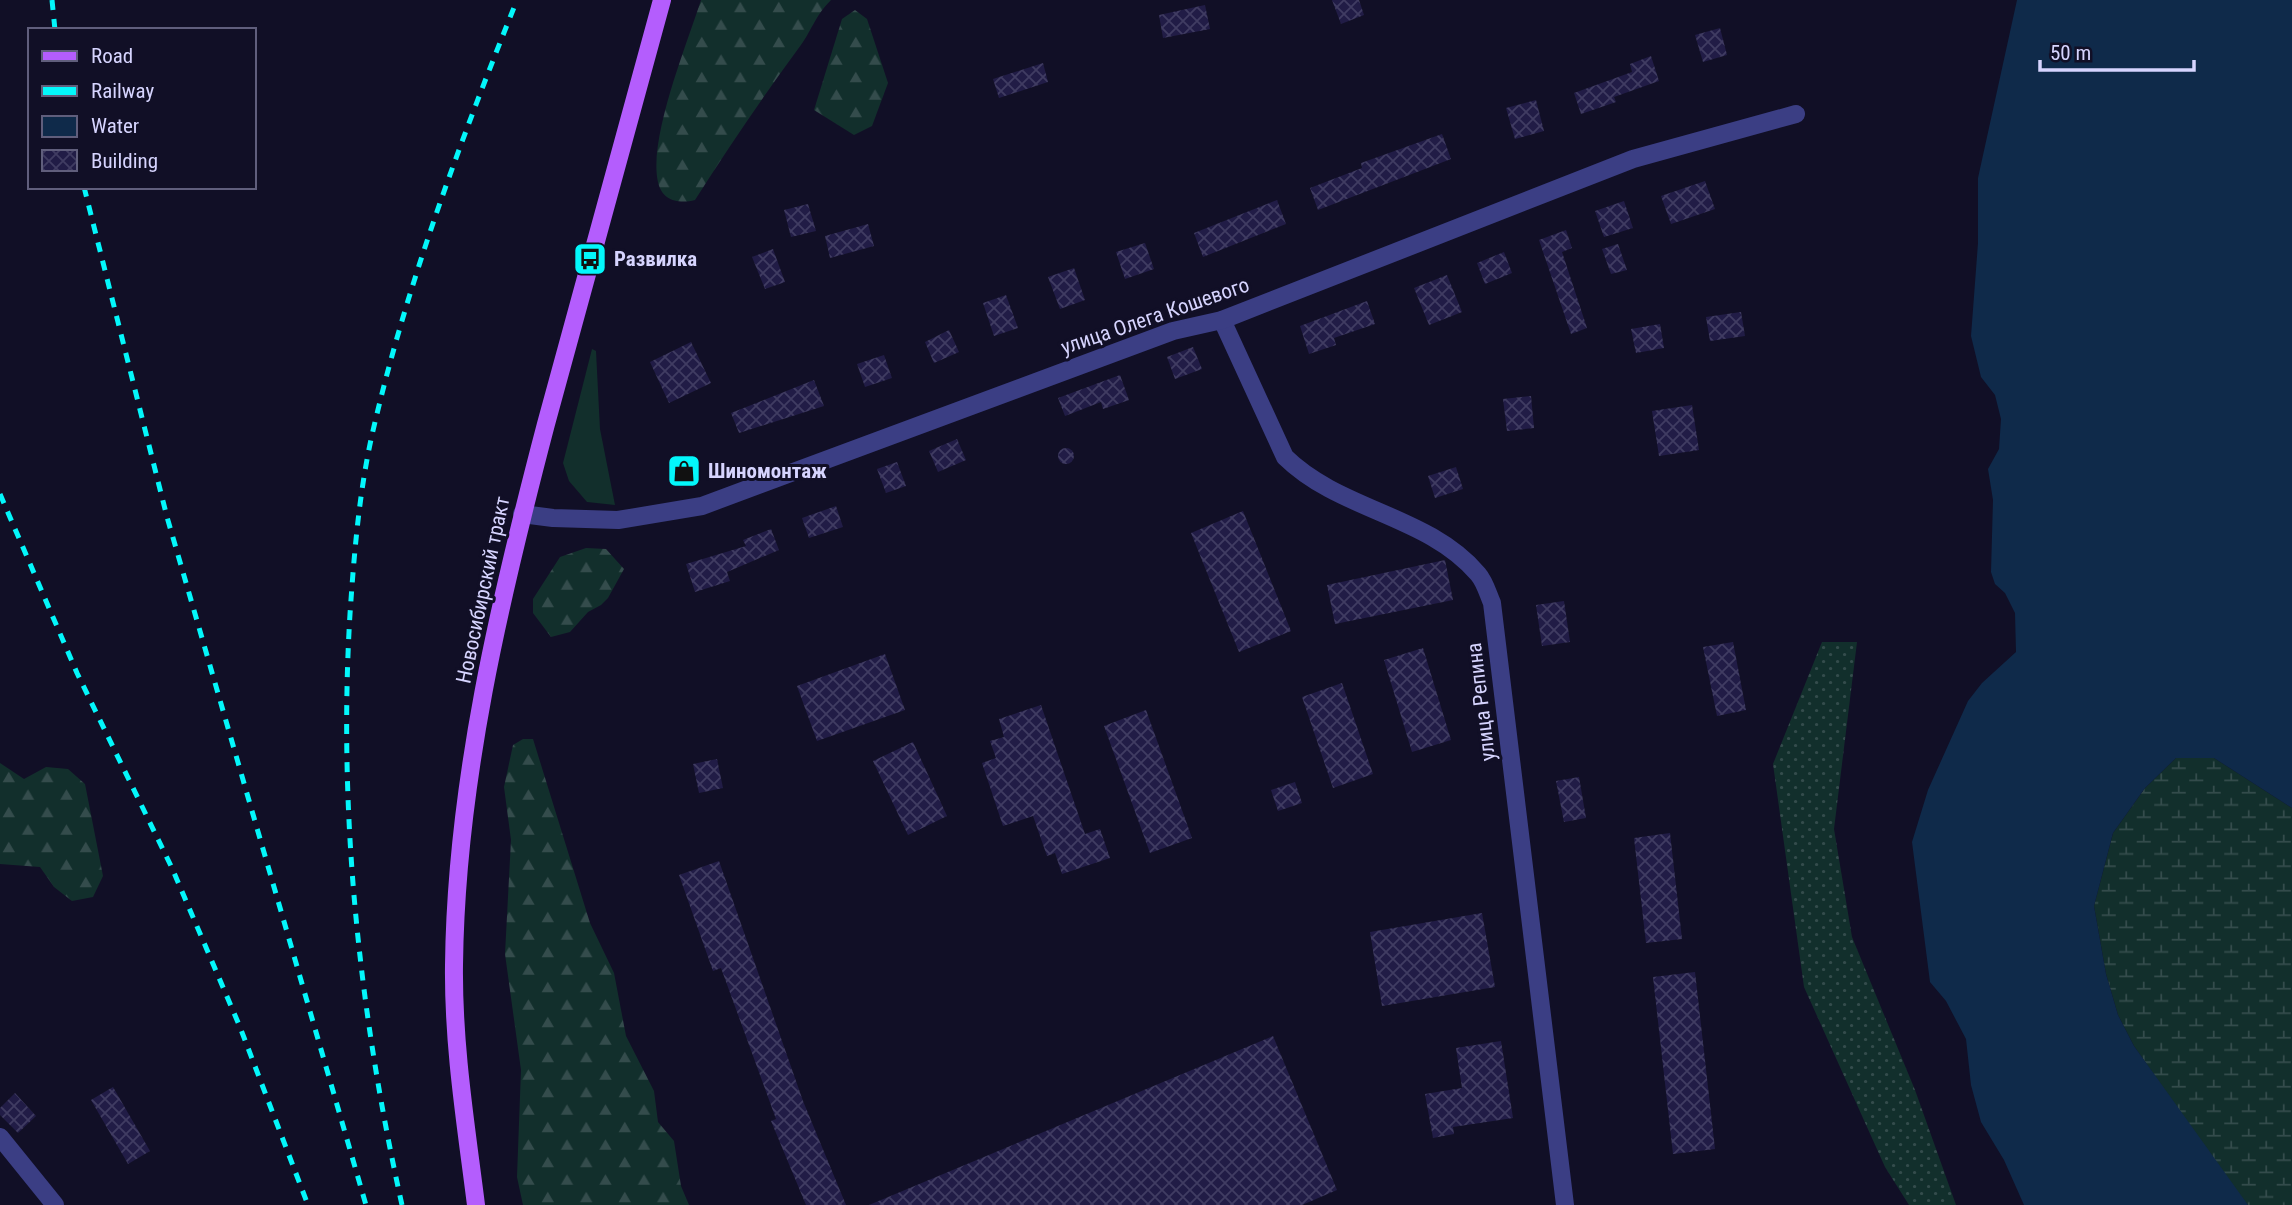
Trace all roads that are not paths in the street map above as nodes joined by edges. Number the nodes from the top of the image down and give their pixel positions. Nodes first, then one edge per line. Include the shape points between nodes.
1 (662, 0) edge
2 (1796, 114) dead end
3 (1222, 320) junction
4 (522, 514) junction
5 (0, 1137) edge
6 (55, 1205) edge
7 (476, 1205) edge
8 (1565, 1205) edge

1 - 4 main road, Новосибирский тракт
2 - 3 street, улица Олега Кошевого via 1633,159
3 - 4 street, улица Олега Кошевого via 1173,331 702,506 618,520
3 - 8 street, улица Репина via 1285,457 1301,474 1454,550 1480,576 1492,603
4 - 7 main road, Новосибирский тракт via 486,672 467,806 454,964 457,1058
5 - 6 street

